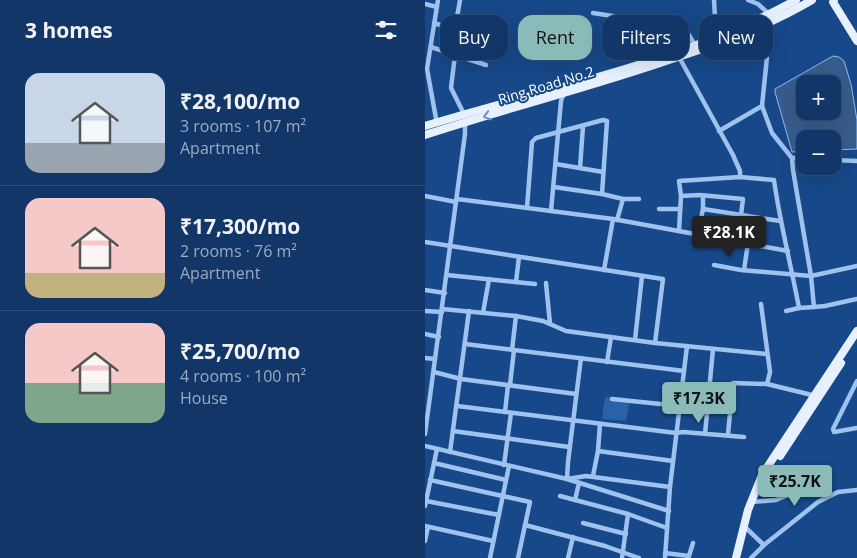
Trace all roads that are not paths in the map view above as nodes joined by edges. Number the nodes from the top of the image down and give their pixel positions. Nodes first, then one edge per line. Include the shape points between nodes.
1 (438, 0) edge
2 (460, 0) edge
3 (714, 0) edge
4 (747, 0) edge
5 (796, 0) edge
6 (812, 0) edge
7 (835, 0) edge
8 (425, 4) edge
9 (437, 7) junction
10 (593, 13) dead end
11 (769, 14) joint
12 (457, 15) edge
13 (715, 15) edge
14 (773, 20) edge
15 (435, 24) junction
16 (440, 25) edge
17 (857, 32) edge
18 (857, 41) edge
19 (699, 43) edge
20 (695, 45) junction
21 (431, 47) junction
22 (440, 50) edge
23 (454, 60) edge
24 (470, 60) edge
25 (669, 60) edge
26 (681, 60) edge
27 (767, 60) edge
28 (486, 65) dead end
29 (429, 80) junction
30 (425, 90) edge
31 (564, 93) junction
32 (762, 106) junction
33 (465, 118) junction
34 (425, 126) edge
35 (438, 126) junction
36 (583, 126) junction
37 (719, 131) junction
38 (559, 132) junction
39 (425, 135) edge
40 (793, 158) joint
41 (841, 160) edge
42 (857, 161) edge
43 (556, 164) junction
44 (581, 168) junction
45 (603, 172) junction
46 (740, 177) junction
47 (554, 187) junction
48 (602, 194) junction
49 (425, 196) edge
50 (681, 196) junction
51 (703, 196) junction
52 (623, 199) junction
53 (639, 199) dead end
54 (456, 200) junction
55 (527, 208) junction
56 (659, 209) dead end
57 (680, 209) junction
58 (703, 209) junction
59 (551, 211) junction
60 (741, 215) junction
61 (615, 220) junction
62 (780, 221) junction
63 (679, 231) junction
64 (698, 234) junction
65 (425, 242) edge
66 (748, 243) junction
67 (451, 246) junction
68 (788, 251) junction
69 (519, 257) junction
70 (714, 266) dead end
71 (857, 266) edge
72 (604, 270) junction
73 (744, 270) junction
74 (447, 274) junction
75 (793, 275) junction
76 (642, 276) junction
77 (811, 276) junction
78 (489, 279) junction
79 (516, 282) junction
80 (545, 283) dead end
81 (535, 284) dead end
82 (425, 290) edge
83 (445, 293) junction
84 (857, 299) edge
85 (761, 304) dead end
86 (814, 307) junction
87 (799, 308) junction
88 (425, 311) edge
89 (442, 311) junction
90 (469, 311) junction
91 (786, 311) dead end
92 (483, 313) junction
93 (516, 316) junction
94 (550, 324) junction
95 (857, 331) edge
96 (425, 334) edge
97 (439, 337) junction
98 (611, 337) junction
99 (857, 338) edge
100 (635, 340) junction
101 (655, 343) junction
102 (465, 344) junction
103 (687, 346) junction
104 (713, 349) junction
105 (513, 350) junction
106 (767, 354) junction
107 (425, 358) edge
108 (581, 358) junction
109 (435, 359) junction
110 (607, 362) junction
111 (684, 371) junction
112 (434, 372) junction
113 (461, 379) junction
114 (425, 380) edge
115 (857, 380) edge
116 (432, 381) junction
117 (767, 384) junction
118 (509, 385) junction
119 (576, 394) junction
120 (817, 396) junction
121 (612, 399) dead end
122 (457, 406) junction
123 (679, 406) junction
124 (505, 412) junction
125 (511, 413) junction
126 (573, 420) junction
127 (600, 424) junction
128 (426, 425) edge
129 (857, 428) edge
130 (453, 431) junction
131 (676, 433) junction
132 (425, 434) edge
133 (705, 434) junction
134 (728, 434) junction
135 (744, 437) dead end
136 (508, 439) junction
137 (425, 446) edge
138 (569, 447) junction
139 (437, 448) junction
140 (598, 451) junction
141 (450, 452) junction
142 (673, 461) junction
143 (434, 463) junction
144 (506, 466) junction
145 (593, 476) junction
146 (567, 479) junction
147 (506, 480) junction
148 (428, 483) edge
149 (579, 483) junction
150 (670, 487) junction
151 (857, 490) edge
152 (788, 495) dead end
153 (503, 496) junction
154 (561, 496) dead end
155 (575, 500) junction
156 (753, 502) junction
157 (425, 504) edge
158 (669, 511) junction
159 (628, 514) junction
160 (499, 515) junction
161 (583, 523) dead end
162 (525, 525) junction
163 (427, 526) edge
164 (667, 528) junction
165 (746, 528) junction
166 (626, 534) junction
167 (573, 537) junction
168 (425, 541) edge
169 (493, 541) junction
170 (693, 542) dead end
171 (764, 545) junction
172 (623, 552) junction
173 (665, 555) edge
174 (490, 558) edge
175 (518, 558) edge
176 (568, 558) edge
177 (622, 558) edge
178 (639, 558) edge
179 (737, 558) edge
180 (751, 558) edge

1 - 9 street
2 - 12 street
3 - 13 street
4 - 11 street via 758,4
5 - 11 main road, Ring Road No.2
6 - 14 main road, Ring Road No.2
7 - 17 main road
7 - 18 main road via 833,2
8 - 9 street
9 - 15 street
10 - 20 street via 681,22
15 - 16 street
15 - 21 street
19 - 20 main road, Ring Road No.2
20 - 33 main road, Ring Road No.2
21 - 22 street
21 - 29 street via 427,69
23 - 33 street via 451,88
24 - 28 street
25 - 31 main road, Ring Road No.2
26 - 37 street
27 - 32 street
29 - 30 street
29 - 35 street
31 -> 33 main road, Ring Road No.2
31 - 38 street
32 - 37 street
32 - 40 street via 772,134
33 - 35 main road, Ring Road No.2
33 - 54 street
34 - 35 main road, Ring Road No.2
35 - 39 main road, Ring Road No.2
36 - 38 street
36 - 44 street
36 - 45 street via 607,121
37 - 46 street
38 - 43 street
38 - 55 street via 536,138 533,142
40 - 77 street
41 - 42 street
43 - 44 street
43 - 47 street
44 - 45 street
45 - 48 street
46 - 50 street via 679,181
46 - 62 street via 774,180
47 - 48 street
47 - 59 street
48 - 52 street
49 - 54 street
50 - 51 street
50 - 57 street
51 - 58 street
51 - 60 street via 743,199
52 - 53 street
52 - 61 street
54 - 55 street
54 - 67 street
55 - 59 street
56 - 57 street
57 - 63 street
58 - 60 street
58 - 64 street
59 - 61 street
60 - 62 street
61 - 63 street
61 - 72 street
62 - 68 street
63 - 64 street
64 - 66 street
65 - 67 street
66 - 68 street
66 - 73 street
67 - 69 street
67 - 74 street
68 - 75 street
69 - 72 street
69 - 79 street
70 - 73 street
71 - 77 street
72 - 76 street
73 - 75 street
74 - 78 street
74 - 83 street
75 - 77 street
75 - 87 street
76 - 100 street
76 - 101 street via 663,279
77 - 86 street
78 - 79 street
78 - 92 street
79 - 81 street
80 - 94 street
82 - 83 street
83 - 89 street
84 - 86 street
85 - 106 street
86 - 87 street
87 - 91 street
88 - 89 street
89 - 90 street
89 - 97 street
90 - 92 street
90 - 102 street
92 - 93 street
93 - 94 street
93 - 105 street
94 - 98 street via 566,331
95 - 120 main road
96 - 97 street
97 - 109 street
98 - 100 street
98 - 110 street
99 - 120 main road
100 - 101 street
101 - 103 street
102 - 105 street
102 - 113 street
103 - 104 street
103 - 111 street
104 - 106 street
104 - 133 street
105 - 108 street
105 - 118 street
106 - 117 street via 770,372
107 - 109 street
108 - 110 street
108 - 119 street
109 - 112 street
110 - 111 street
111 - 123 street
112 - 113 street
112 - 116 street
113 - 118 street
113 - 122 street
114 - 116 street
115 - 129 street via 833,429 838,432
116 - 128 street
117 - 120 street
117 - 134 street via 733,382
118 - 119 street
118 - 124 street
119 - 126 street
120 - 156 main road via 762,475
121 - 123 street
122 - 124 street
122 - 130 street
123 - 131 street
124 - 125 street
125 - 126 street
125 - 136 street
126 - 127 street
126 - 138 street
127 - 131 street
127 - 140 street
128 - 132 street
130 - 136 street
130 - 141 street
131 - 133 street
131 - 142 street
133 - 134 street
134 - 135 street
136 - 138 street
136 - 144 street
137 - 139 street
138 - 146 street
139 - 141 street
139 - 143 street
140 - 142 street
140 - 145 street
141 - 144 street
142 - 150 street
143 - 147 street
143 - 148 street
144 - 146 street
144 - 147 street
145 - 146 street
145 - 150 street
146 - 149 street
147 - 153 street
148 - 153 street
148 - 157 street
149 - 155 street
149 - 158 street
150 - 158 street
151 - 171 street via 838,492 818,502
152 - 156 street via 776,500
153 - 160 street
153 - 162 street via 530,502
154 - 155 street
155 - 159 street
156 - 165 main road
156 - 179 main road
157 - 160 street
158 - 164 street
159 - 164 street
159 - 166 street
160 - 169 street
161 - 166 street
162 - 167 street
162 - 175 street
163 - 168 street
163 - 169 street
164 - 173 street
165 - 171 street
165 - 179 main road
166 - 172 street
167 - 172 street
167 - 176 street
169 - 174 street
170 - 173 street via 689,556
171 - 180 street
172 - 177 street
172 - 178 street

